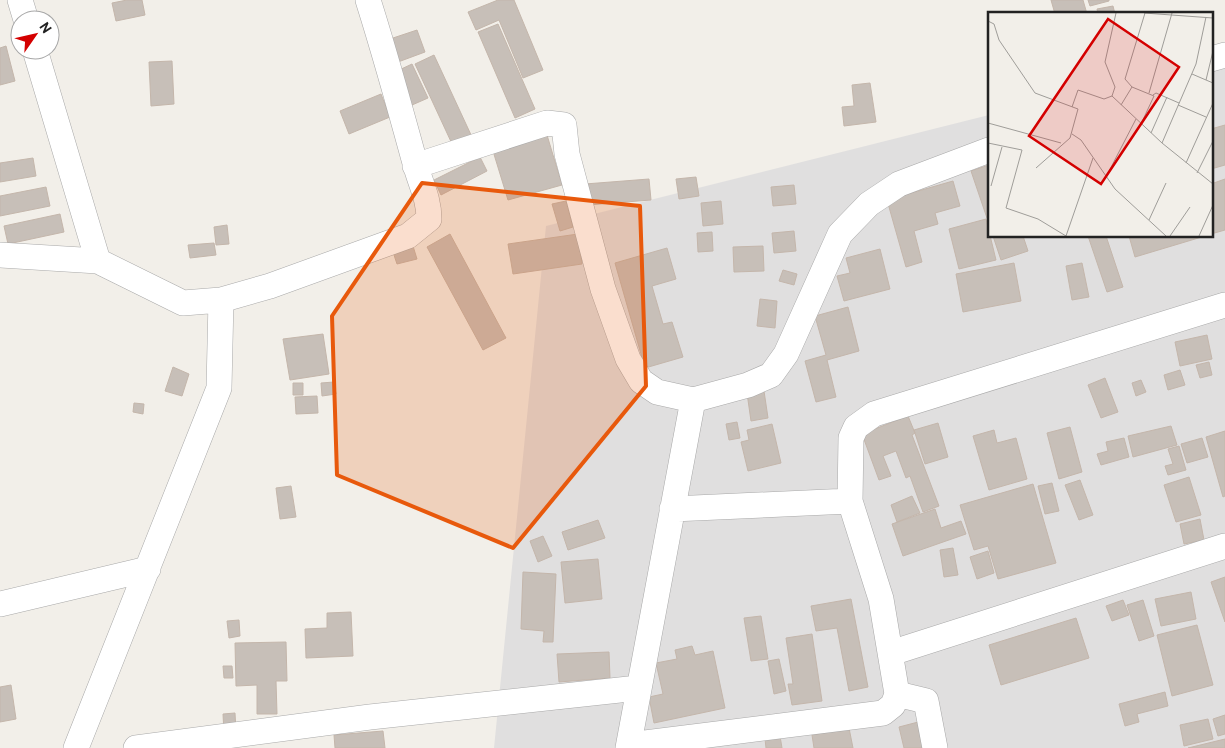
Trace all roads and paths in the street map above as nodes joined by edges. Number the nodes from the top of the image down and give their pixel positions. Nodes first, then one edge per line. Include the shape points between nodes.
1 (368, 0) edge
2 (1225, 55) edge
3 (1212, 59) edge
4 (38, 60) edge
5 (988, 150) edge
6 (416, 166) junction
7 (0, 254) edge
8 (98, 261) junction
9 (221, 300) junction
10 (1225, 305) edge
11 (693, 400) junction
12 (850, 501) junction
13 (672, 509) junction
14 (1225, 546) edge
15 (148, 568) junction
16 (0, 604) edge
17 (891, 653) junction
18 (638, 688) junction
19 (897, 694) junction
20 (628, 746) edge
21 (76, 748) edge
22 (136, 748) edge
23 (935, 748) edge

1 - 6 street
2 - 3 street
4 - 8 street
5 - 11 street via 899,184 868,204 840,234 786,354 771,375 748,385
6 - 9 street via 429,203 429,219 408,236 270,286
6 - 11 street via 547,123 564,125 567,154 603,288 628,359 641,380 657,392
7 - 8 street
8 - 9 street via 183,303
9 - 15 street via 219,388
10 - 12 street via 874,414 856,427 851,438
11 - 13 street
12 - 13 street
12 - 17 street via 880,599
13 - 18 street
14 - 17 street
15 - 16 street
15 - 21 street
17 - 19 street
18 - 20 street
18 - 22 street via 370,717
19 - 20 street via 893,705 883,712
19 - 23 street via 926,701

